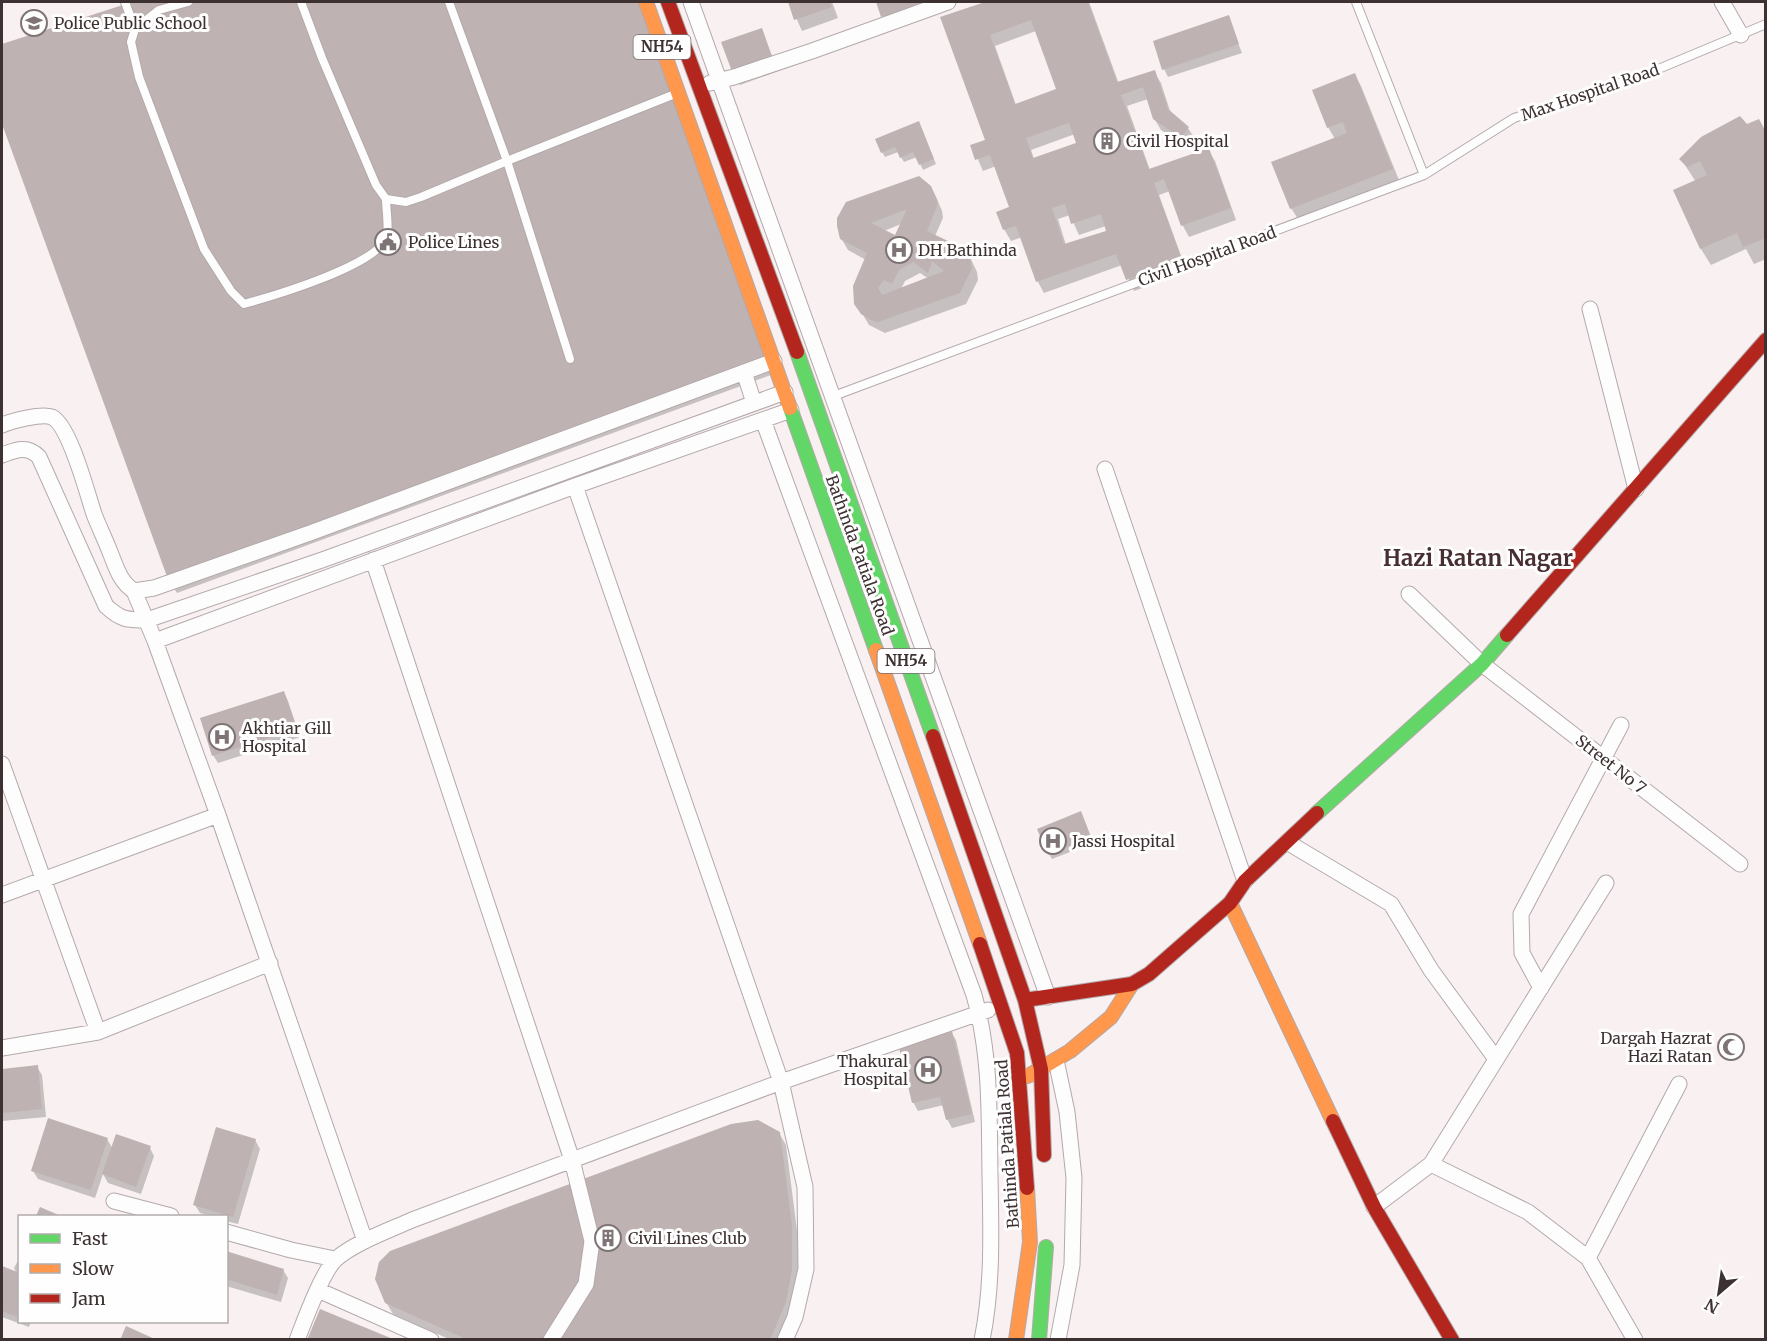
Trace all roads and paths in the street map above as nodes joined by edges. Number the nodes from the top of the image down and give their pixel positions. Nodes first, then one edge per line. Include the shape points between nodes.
1 (125, 2) edge
2 (188, 2) edge
3 (301, 2) edge
4 (449, 2) edge
5 (646, 2) edge
6 (668, 2) edge
7 (691, 2) edge
8 (948, 2) edge
9 (1356, 2) edge
10 (1722, 2) edge
11 (1766, 24) edge
12 (135, 29) junction
13 (1741, 35) junction
14 (719, 80) junction
15 (699, 86) junction
16 (679, 93) junction
17 (507, 161) junction
18 (1424, 175) junction
19 (386, 199) junction
20 (1590, 309) dead end
21 (1766, 340) edge
22 (570, 359) dead end
23 (774, 361) junction
24 (744, 372) junction
25 (785, 392) junction
26 (833, 396) junction
27 (816, 402) junction
28 (754, 403) junction
29 (791, 410) junction
30 (763, 420) junction
31 (2, 424) edge
32 (2, 455) edge
33 (1105, 469) dead end
34 (575, 486) junction
35 (1636, 489) junction
36 (373, 560) junction
37 (134, 591) junction
38 (1409, 594) dead end
39 (147, 620) junction
40 (155, 640) junction
41 (1482, 664) junction
42 (1621, 725) dead end
43 (1603, 758) junction
44 (2, 764) edge
45 (218, 815) junction
46 (1287, 842) junction
47 (1740, 864) dead end
48 (44, 880) junction
49 (1245, 881) junction
50 (1606, 883) dead end
51 (2, 895) edge
52 (1230, 903) junction
53 (270, 963) junction
54 (1132, 984) junction
55 (1541, 988) junction
56 (1048, 997) junction
57 (1025, 1000) junction
58 (1002, 1005) junction
59 (979, 1013) junction
60 (98, 1032) junction
61 (2, 1048) edge
62 (1496, 1059) junction
63 (1056, 1060) junction
64 (1041, 1069) junction
65 (1020, 1081) junction
66 (781, 1082) junction
67 (1679, 1084) dead end
68 (572, 1160) junction
69 (1431, 1164) junction
70 (1044, 1173) dead end
71 (114, 1201) dead end
72 (1374, 1207) junction
73 (167, 1215) edge
74 (1046, 1231) dead end
75 (228, 1233) edge
76 (365, 1241) junction
77 (1588, 1258) junction
78 (335, 1259) junction
79 (318, 1290) junction
80 (297, 1340) edge
81 (431, 1340) edge
82 (550, 1340) edge
83 (784, 1340) edge
84 (982, 1340) edge
85 (1016, 1340) edge
86 (1039, 1340) edge
87 (1058, 1340) edge
88 (1452, 1340) edge
89 (1635, 1340) edge

1 - 12 lane
2 - 12 lane via 159,10
3 - 19 lane via 376,185
4 - 17 lane
5 - 16 main road, Bathinda Patiala Road / NH54
6 - 15 main road, NH54
7 - 14 street
8 - 14 street
9 - 18 lane
10 - 13 street
11 - 13 lane, Max Hospital Road
12 - 19 lane via 131,42 139,76 204,249 244,304 333,273 375,253 387,236
13 - 18 lane, Max Hospital Road via 1644,75 1514,118
14 - 15 street
14 - 26 street
15 - 16 lane
15 - 27 main road, NH54
16 - 17 lane
16 - 23 main road, Bathinda Patiala Road / NH54
17 - 19 lane via 406,202
17 - 22 lane
18 - 26 lane, Civil Hospital Road
20 - 35 street
21 - 35 main road
23 - 24 street
23 - 25 main road, Bathinda Patiala Road / NH54
24 - 28 street
24 - 37 street via 310,533 154,588
25 - 28 street
25 - 29 main road, Bathinda Patiala Road / NH54
26 - 27 lane, Civil Hospital Road
26 - 56 street
27 - 57 main road, NH54
28 - 39 street
29 - 30 street
29 - 58 main road, Bathinda Patiala Road / NH54
30 - 34 street
30 - 59 street
31 - 37 street via 51,417 61,426 120,575
32 - 39 street via 22,448 39,457 106,606 117,617
33 - 49 street
34 - 36 street
34 - 66 street
35 - 41 main road
36 - 40 street
36 - 68 street
37 - 39 street
38 - 41 street, Street No 7
39 - 40 street
40 - 45 street
41 - 43 street, Street No 7
41 - 46 main road
42 - 43 street
43 - 47 street, Street No 7
43 - 55 street via 1521,914 1522,953
44 - 48 street
45 - 48 street
45 - 53 street
46 - 49 main road
46 - 62 street via 1390,904 1431,970
48 - 51 street
48 - 60 street
49 - 52 main road
50 - 55 street
52 - 54 main road via 1149,974
52 - 72 main road
53 - 60 street
53 - 76 street
54 - 56 main road
54 - 63 main road via 1112,1017
55 - 62 street
56 - 57 main road
57 - 58 street
57 - 64 main road, NH54
58 - 59 street
58 - 65 main road, Bathinda Patiala Road / NH54 via 1017,1053
59 - 66 street
59 - 84 street via 989,1085 991,1245
60 - 61 street
62 - 69 street
63 - 64 main road
63 - 87 street via 1067,1112 1074,1178 1072,1265
64 - 65 main road
64 - 70 main road, NH54
65 - 85 main road, Bathinda Patiala Road / NH54 via 1030,1242
66 - 68 street
66 - 83 street via 805,1187 806,1269 795,1317
67 - 77 street
68 - 76 street
68 - 82 street via 592,1241 586,1284
69 - 72 street
69 - 77 street via 1528,1212
71 - 73 street
72 - 88 main road
74 - 86 main road
75 - 78 street
76 - 78 street
77 - 89 street
78 - 79 street
79 - 80 street
79 - 81 street

